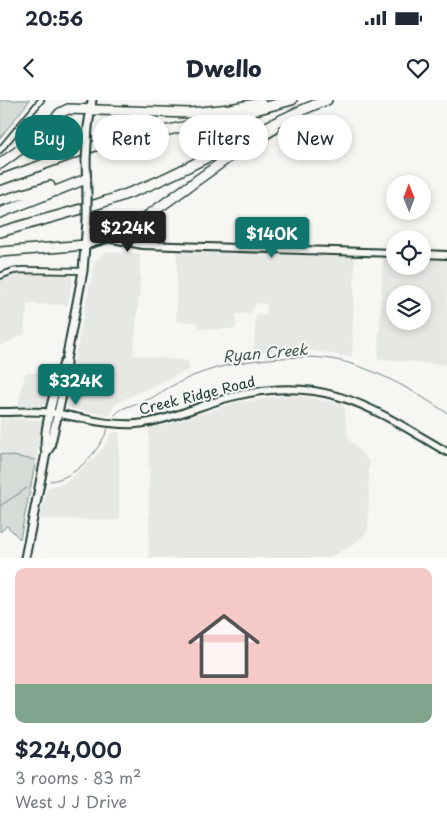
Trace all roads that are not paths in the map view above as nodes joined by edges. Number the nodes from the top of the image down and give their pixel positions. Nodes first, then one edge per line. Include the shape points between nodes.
1 (41, 100) edge
2 (72, 100) edge
3 (274, 100) edge
4 (292, 100) edge
5 (327, 100) edge
6 (92, 105) edge
7 (60, 113) junction
8 (289, 115) edge
9 (278, 120) edge
10 (278, 126) edge
11 (0, 150) edge
12 (0, 164) edge
13 (86, 179) junction
14 (0, 180) edge
15 (0, 201) edge
16 (76, 211) junction
17 (0, 213) edge
18 (132, 227) junction
19 (0, 232) edge
20 (0, 238) edge
21 (108, 238) junction
22 (86, 243) junction
23 (150, 244) junction
24 (0, 252) edge
25 (386, 253) edge
26 (431, 254) edge
27 (447, 255) edge
28 (83, 271) junction
29 (0, 276) edge
30 (0, 412) edge
31 (54, 413) junction
32 (447, 452) edge
33 (25, 558) edge

1 - 11 street
2 - 7 highway
3 - 6 highway via 189,113
4 - 14 highway via 95,146
5 - 8 highway
6 - 7 highway
6 - 13 main road, bridge
7 - 12 highway via 39,136
9 - 16 highway via 152,184
10 - 18 highway
13 - 15 highway
13 - 17 highway
13 - 22 main road, bridge
16 - 19 highway
16 - 20 highway via 62,219
18 - 21 main road
18 - 22 main road
18 - 23 main road via 140,240
21 - 22 main road
21 - 23 main road
22 - 24 highway
22 - 28 main road
23 - 25 main road
26 - 27 main road
28 - 29 street via 20,270
28 - 31 main road via 66,360 58,378
30 - 31 main road, Creek Ridge Road
31 - 32 main road, Creek Ridge Road via 103,423 138,424 247,393 301,390 336,395 365,405
31 - 33 main road via 44,446 46,453

